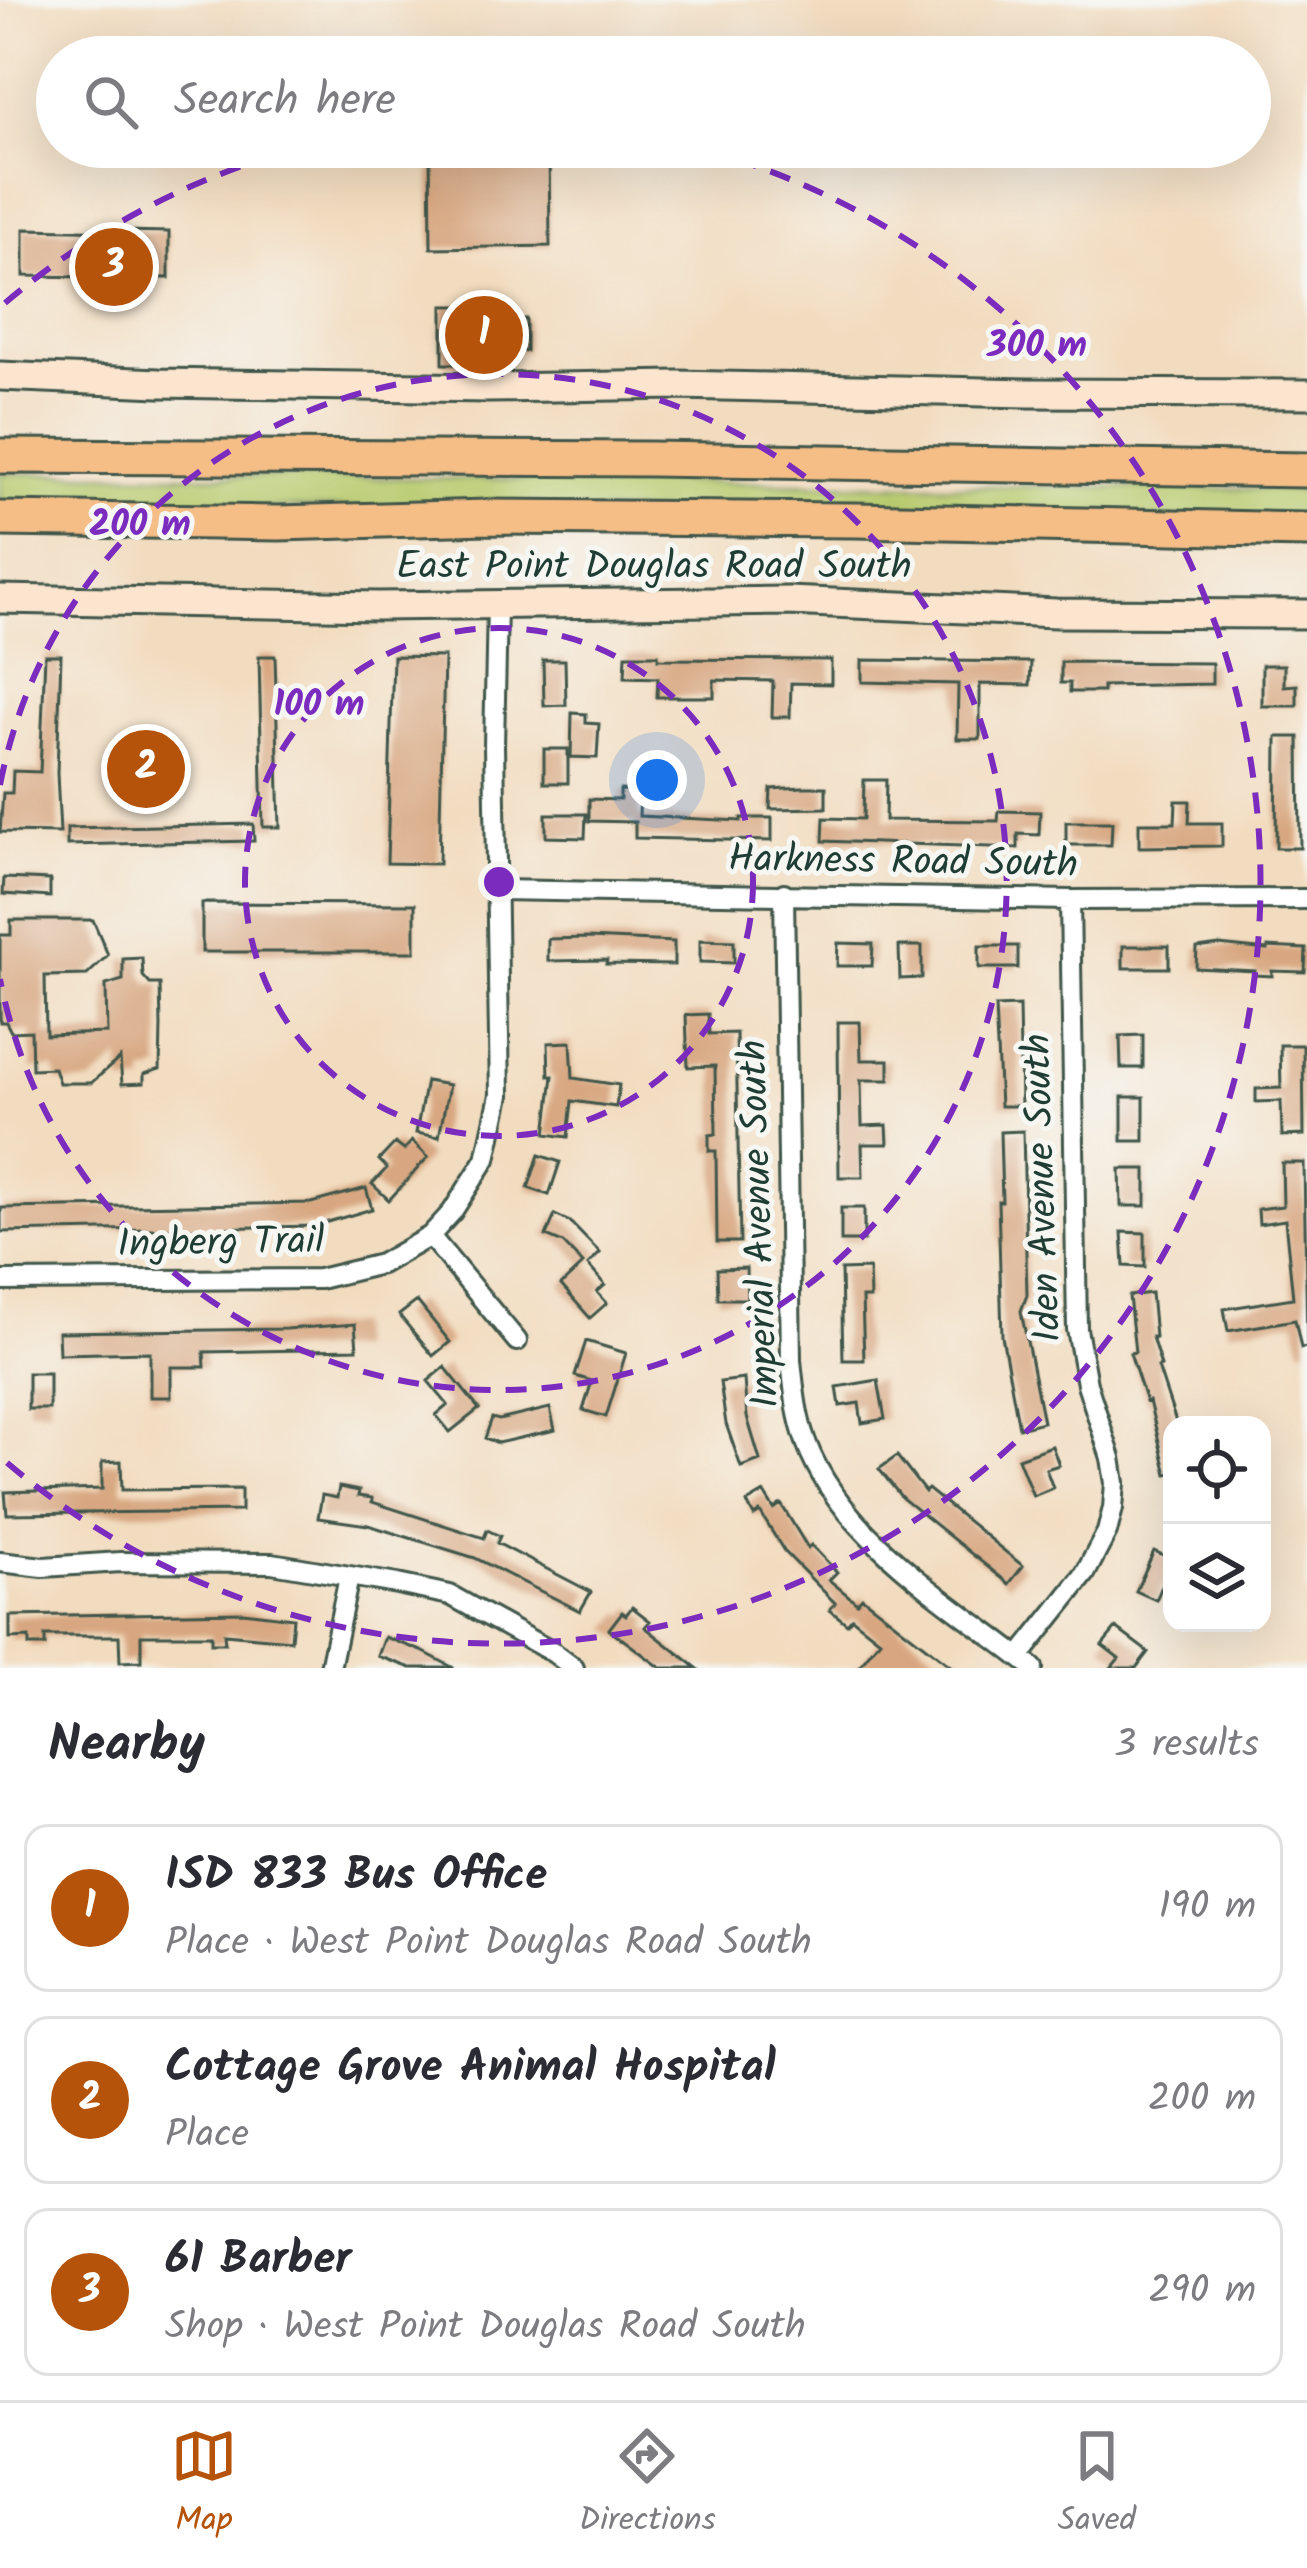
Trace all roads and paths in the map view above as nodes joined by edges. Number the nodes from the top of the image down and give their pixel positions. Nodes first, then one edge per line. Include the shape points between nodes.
1 (0, 376) edge
2 (1307, 394) edge
3 (0, 456) edge
4 (1307, 470) edge
5 (0, 520) edge
6 (1307, 530) edge
7 (0, 599) edge
8 (497, 604) junction
9 (1307, 614) edge
10 (498, 890) junction
11 (784, 893) junction
12 (1307, 899) edge
13 (1070, 900) junction
14 (430, 1235) junction
15 (0, 1281) edge
16 (517, 1341) dead end
17 (0, 1562) edge
18 (349, 1577) junction
19 (1026, 1662) edge
20 (330, 1668) edge
21 (574, 1668) edge

1 - 2 street
3 - 4 highway
5 - 6 highway via 487,517
7 - 8 street, East Point Douglas Road South
8 - 9 street, East Point Douglas Road South via 788,601
8 - 10 street, Ingberg Trail
10 - 11 street, Harkness Road South
10 - 14 street, Ingberg Trail via 496,1126 468,1191
11 - 13 street, Harkness Road South
11 - 19 street, Imperial Avenue South via 791,1360 806,1443 856,1524
12 - 13 street, Harkness Road South
13 - 19 street, Iden Avenue South via 1078,1329 1115,1483 1098,1553
14 - 15 street, Ingberg Trail via 381,1264 319,1279
14 - 16 street
17 - 18 street via 272,1563
18 - 20 street
18 - 21 street via 450,1595

